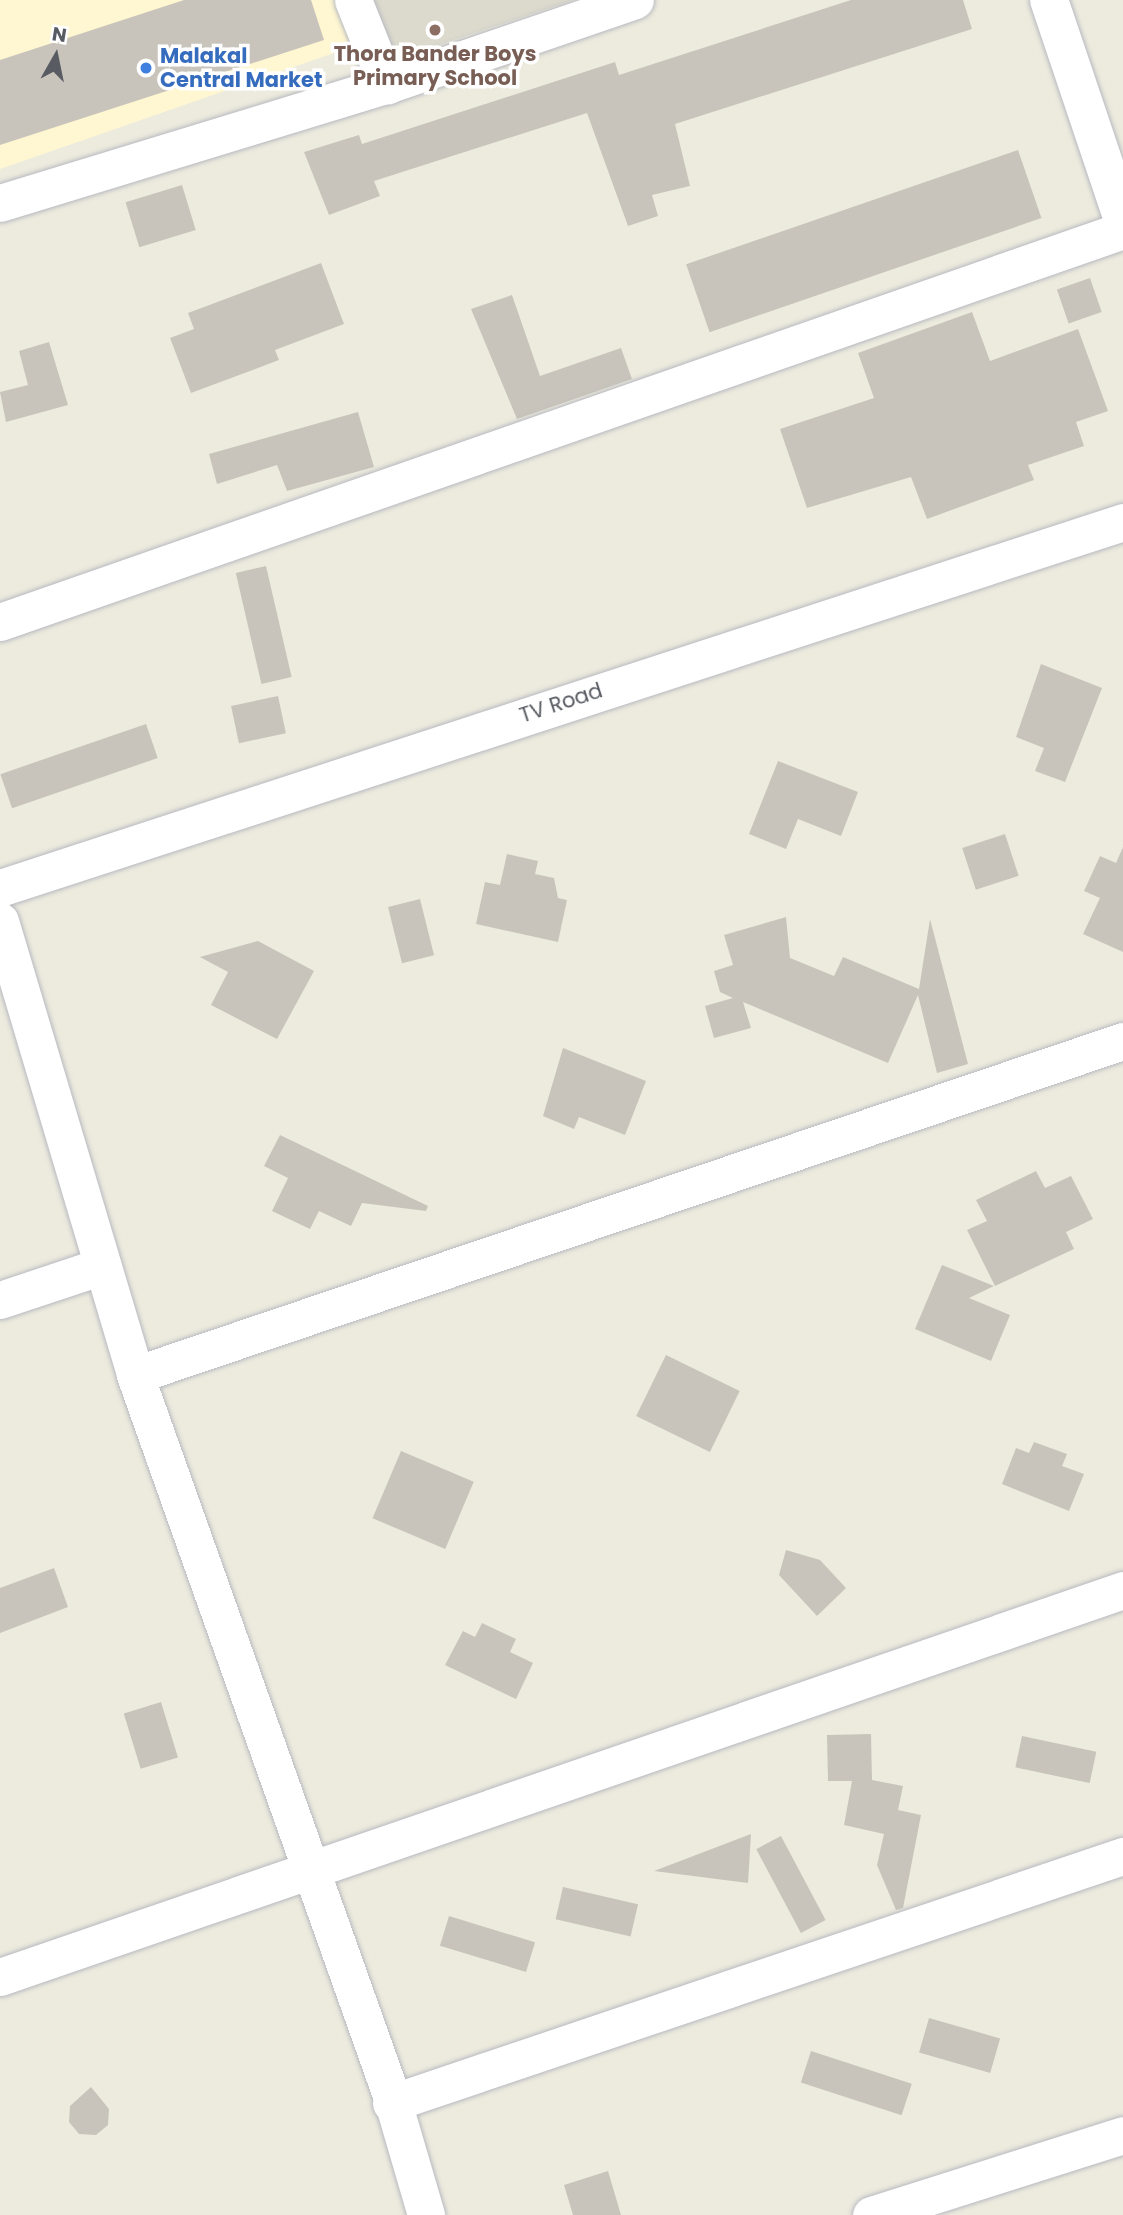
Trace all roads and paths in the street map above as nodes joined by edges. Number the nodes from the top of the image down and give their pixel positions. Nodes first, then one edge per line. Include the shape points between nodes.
1 (353, 0) edge
2 (635, 0) edge
3 (1049, 0) edge
4 (387, 85) junction
5 (0, 203) edge
6 (1123, 220) edge
7 (1123, 230) edge
8 (1123, 522) edge
9 (0, 622) edge
10 (0, 888) edge
11 (0, 921) edge
12 (1123, 1041) edge
13 (102, 1266) junction
14 (0, 1300) edge
15 (135, 1375) junction
16 (1123, 1590) edge
17 (1123, 1856) edge
18 (311, 1872) junction
19 (0, 1977) edge
20 (391, 2103) junction
21 (1123, 2134) edge
22 (426, 2215) edge
23 (871, 2215) edge

1 - 4 street
2 - 4 street
3 - 6 street
4 - 5 street
7 - 9 street
8 - 10 street, TV Road
11 - 13 street
12 - 15 street
13 - 14 street
13 - 15 street
15 - 18 street
16 - 18 street
17 - 20 street
18 - 19 street
18 - 20 street
20 - 22 street
21 - 23 street

